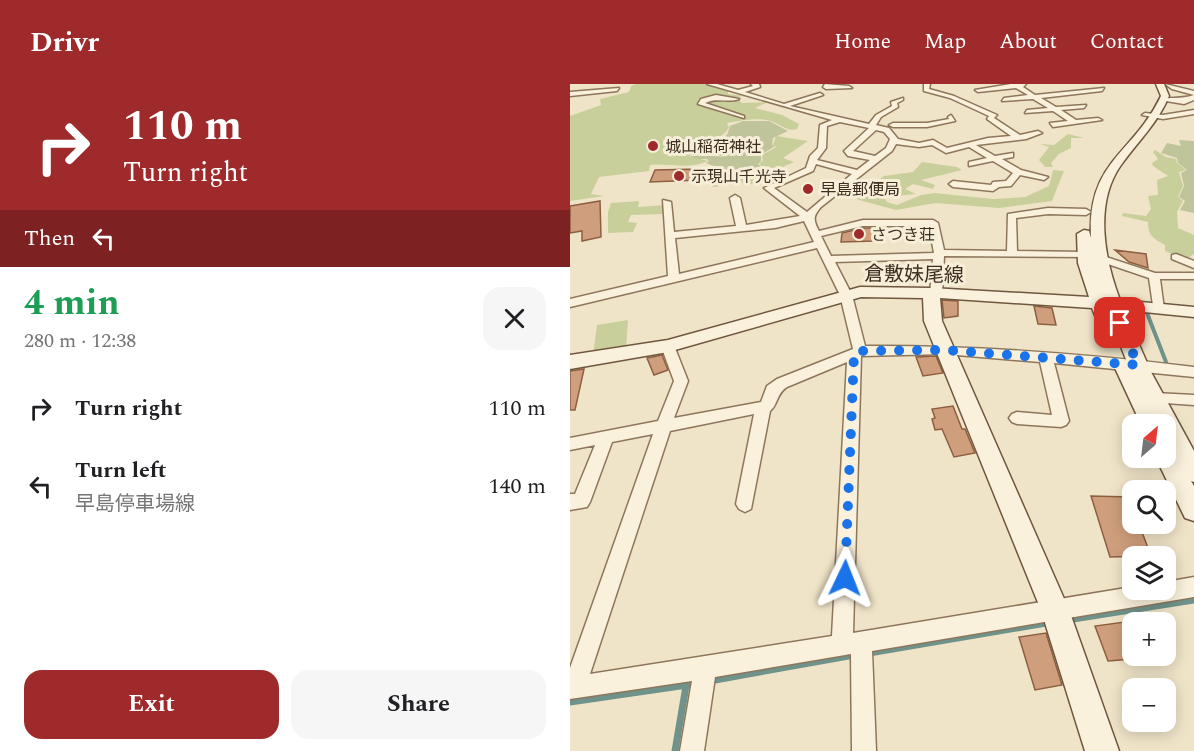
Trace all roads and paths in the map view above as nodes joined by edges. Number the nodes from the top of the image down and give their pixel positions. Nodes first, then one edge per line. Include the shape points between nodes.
1 (710, 84) edge
2 (754, 84) edge
3 (828, 84) edge
4 (927, 84) edge
5 (1033, 84) edge
6 (1076, 84) edge
7 (1152, 84) edge
8 (1168, 84) edge
9 (1015, 85) edge
10 (849, 88) dead end
11 (617, 89) dead end
12 (956, 89) dead end
13 (1102, 89) dead end
14 (978, 90) dead end
15 (1089, 91) junction
16 (739, 92) junction
17 (1162, 92) edge
18 (570, 94) edge
19 (941, 94) junction
20 (820, 95) dead end
21 (1194, 95) edge
22 (1034, 97) junction
23 (762, 99) junction
24 (901, 99) dead end
25 (1004, 100) dead end
26 (786, 105) junction
27 (1084, 106) dead end
28 (1054, 109) junction
29 (1027, 112) dead end
30 (1194, 112) edge
31 (1149, 116) junction
32 (742, 117) dead end
33 (951, 117) dead end
34 (840, 120) junction
35 (1098, 120) dead end
36 (1076, 122) junction
37 (892, 124) junction
38 (927, 125) junction
39 (1053, 125) dead end
40 (874, 127) junction
41 (1038, 133) dead end
42 (1019, 138) junction
43 (894, 141) junction
44 (933, 142) junction
45 (970, 145) junction
46 (946, 151) junction
47 (936, 153) dead end
48 (1010, 155) dead end
49 (876, 159) junction
50 (994, 159) junction
51 (813, 161) junction
52 (972, 164) dead end
53 (1018, 172) junction
54 (858, 174) junction
55 (1044, 177) dead end
56 (953, 184) dead end
57 (735, 198) dead end
58 (666, 202) dead end
59 (1086, 212) junction
60 (808, 217) junction
61 (742, 229) junction
62 (670, 235) junction
63 (817, 240) junction
64 (1012, 253) junction
65 (938, 255) junction
66 (1093, 256) junction
67 (1176, 257) dead end
68 (826, 258) junction
69 (1194, 265) edge
70 (1154, 276) junction
71 (1194, 276) edge
72 (674, 278) junction
73 (934, 293) junction
74 (846, 295) junction
75 (570, 303) edge
76 (1105, 304) junction
77 (1158, 309) junction
78 (1194, 312) edge
79 (668, 346) junction
80 (945, 350) junction
81 (857, 353) junction
82 (1046, 357) junction
83 (570, 362) edge
84 (1131, 364) junction
85 (1194, 372) edge
86 (1155, 398) junction
87 (1194, 400) edge
88 (764, 407) junction
89 (1148, 414) edge
90 (1017, 418) dead end
91 (663, 428) junction
92 (606, 438) junction
93 (570, 444) edge
94 (1173, 468) edge
95 (1194, 472) edge
96 (570, 502) edge
97 (745, 504) dead end
98 (1194, 510) edge
99 (1194, 587) edge
100 (1055, 610) junction
101 (857, 649) junction
102 (705, 668) junction
103 (572, 688) edge
104 (692, 751) edge
105 (864, 751) edge
106 (1102, 751) edge

1 - 16 street
2 - 16 street via 759,86
3 - 10 street via 826,87
4 - 19 street via 926,90
5 - 9 street
6 - 15 street
7 - 31 main road via 1156,95
8 - 21 street
9 - 14 street
9 - 22 street
11 - 18 street
12 - 19 street
13 - 15 street
15 - 22 street
16 - 23 street
17 - 21 street via 1184,102
17 - 31 main road
19 - 42 street via 995,116 989,118
20 - 26 street
22 - 25 street
22 - 28 street
23 - 26 street
23 - 32 street via 716,97 701,102
24 - 40 street via 878,116
26 - 34 street
27 - 28 street
28 - 29 street
28 - 36 street
30 - 31 street
31 - 59 main road via 1100,171
31 - 66 main road via 1103,187
33 - 38 street via 951,121
34 - 40 street
34 - 51 street via 824,125 822,148
35 - 36 street
36 - 39 street
37 - 38 street
37 - 40 street
37 - 43 street
38 - 44 street via 940,140
40 - 49 street via 848,151
41 - 42 street
42 - 45 street
43 - 44 street via 919,145
43 - 49 street
44 - 46 street
45 - 46 street
45 - 50 street
46 - 47 street
48 - 50 street
49 - 54 street
50 - 52 street
50 - 53 street
51 - 54 street
51 - 60 street via 810,169 768,188
53 - 55 street
53 - 56 street via 1008,184 996,184 993,188
54 - 60 street
57 - 61 street
58 - 62 street
59 - 64 street via 1048,211 1011,216
59 - 66 main road
60 - 61 street
60 - 63 street
61 - 62 street
62 - 72 street
63 - 65 street via 862,223 933,223
63 - 68 street
63 - 72 street
64 - 65 street
64 - 66 street
65 - 68 street
65 - 73 street
66 - 70 street
66 - 76 main road
67 - 69 street
68 - 74 street
70 - 71 street
70 - 77 street
72 - 75 street
73 - 74 main road, 倉敷妹尾線 via 880,291
73 - 76 main road, 倉敷妹尾線
73 - 80 main road via 933,321
74 - 79 main road, 倉敷妹尾線
74 - 81 street
76 - 77 main road, 倉敷妹尾線
76 - 84 main road
77 - 78 main road, 倉敷妹尾線
79 - 83 main road, 倉敷妹尾線
79 - 91 street via 681,381
80 - 81 street
80 - 82 street
80 - 100 main road
81 - 88 street via 782,383 772,390
81 - 101 street
82 - 84 street
82 - 90 street via 1060,421
84 - 85 street
84 - 86 main road
84 - 89 main road
86 - 87 street
86 - 95 main road
88 - 91 street
88 - 97 street
91 - 92 street
91 - 103 street
92 - 93 street
92 - 96 street via 581,502
94 - 98 main road
99 - 100 street
100 - 101 street
100 - 106 main road
101 - 102 street
101 - 105 street
102 - 103 street
102 - 104 street

